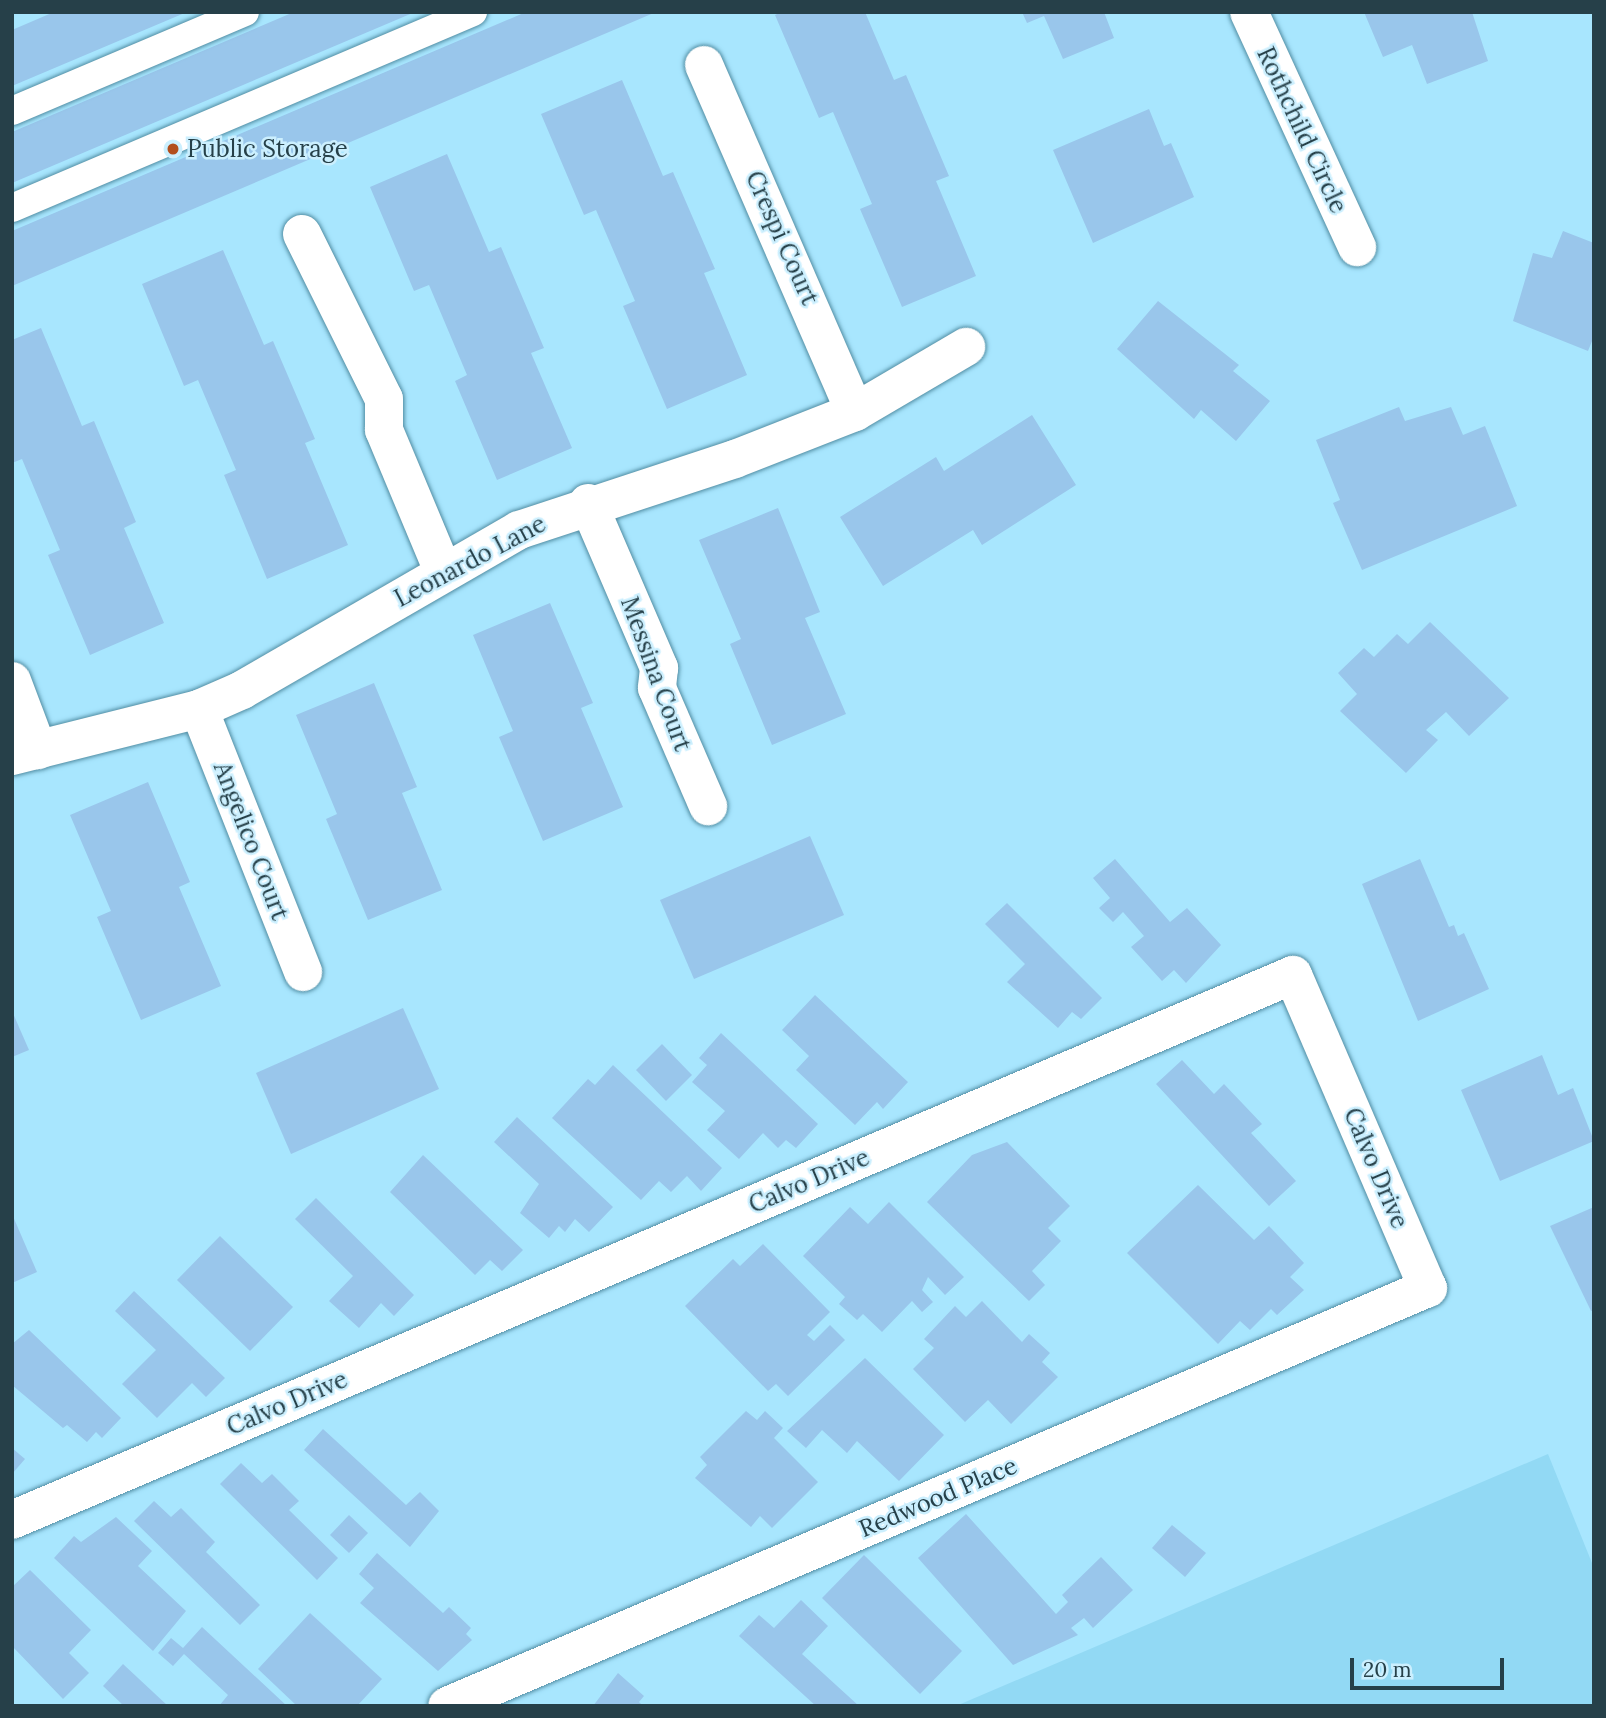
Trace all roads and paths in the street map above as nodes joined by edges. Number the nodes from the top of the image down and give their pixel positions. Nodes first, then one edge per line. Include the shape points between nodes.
1 (245, 12) edge
2 (473, 12) edge
3 (1248, 12) edge
4 (704, 65) dead end
5 (12, 111) edge
6 (12, 208) edge
7 (302, 234) dead end
8 (1357, 247) dead end
9 (966, 347) dead end
10 (855, 412) junction
11 (588, 503) junction
12 (443, 571) junction
13 (12, 681) edge
14 (199, 709) junction
15 (25, 753) edge
16 (708, 806) dead end
17 (303, 972) dead end
18 (1428, 1287) joint
19 (12, 1520) edge
20 (447, 1706) edge

1 - 5 lane
2 - 6 lane
3 - 8 street, Rothchild Circle
4 - 10 street, Crespi Court
7 - 12 street via 384,400 384,430
9 - 10 street, Leonardo Lane
10 - 11 street, Leonardo Lane via 735,459
11 - 12 street, Leonardo Lane via 519,530
11 - 16 street, Messina Court via 659,668 657,688
12 - 14 street, Leonardo Lane via 242,690
13 - 15 street
14 - 15 street, Leonardo Lane
14 - 17 street, Angelico Court
18 - 19 street, Calvo Drive via 1293,975
18 - 20 street, Redwood Place

